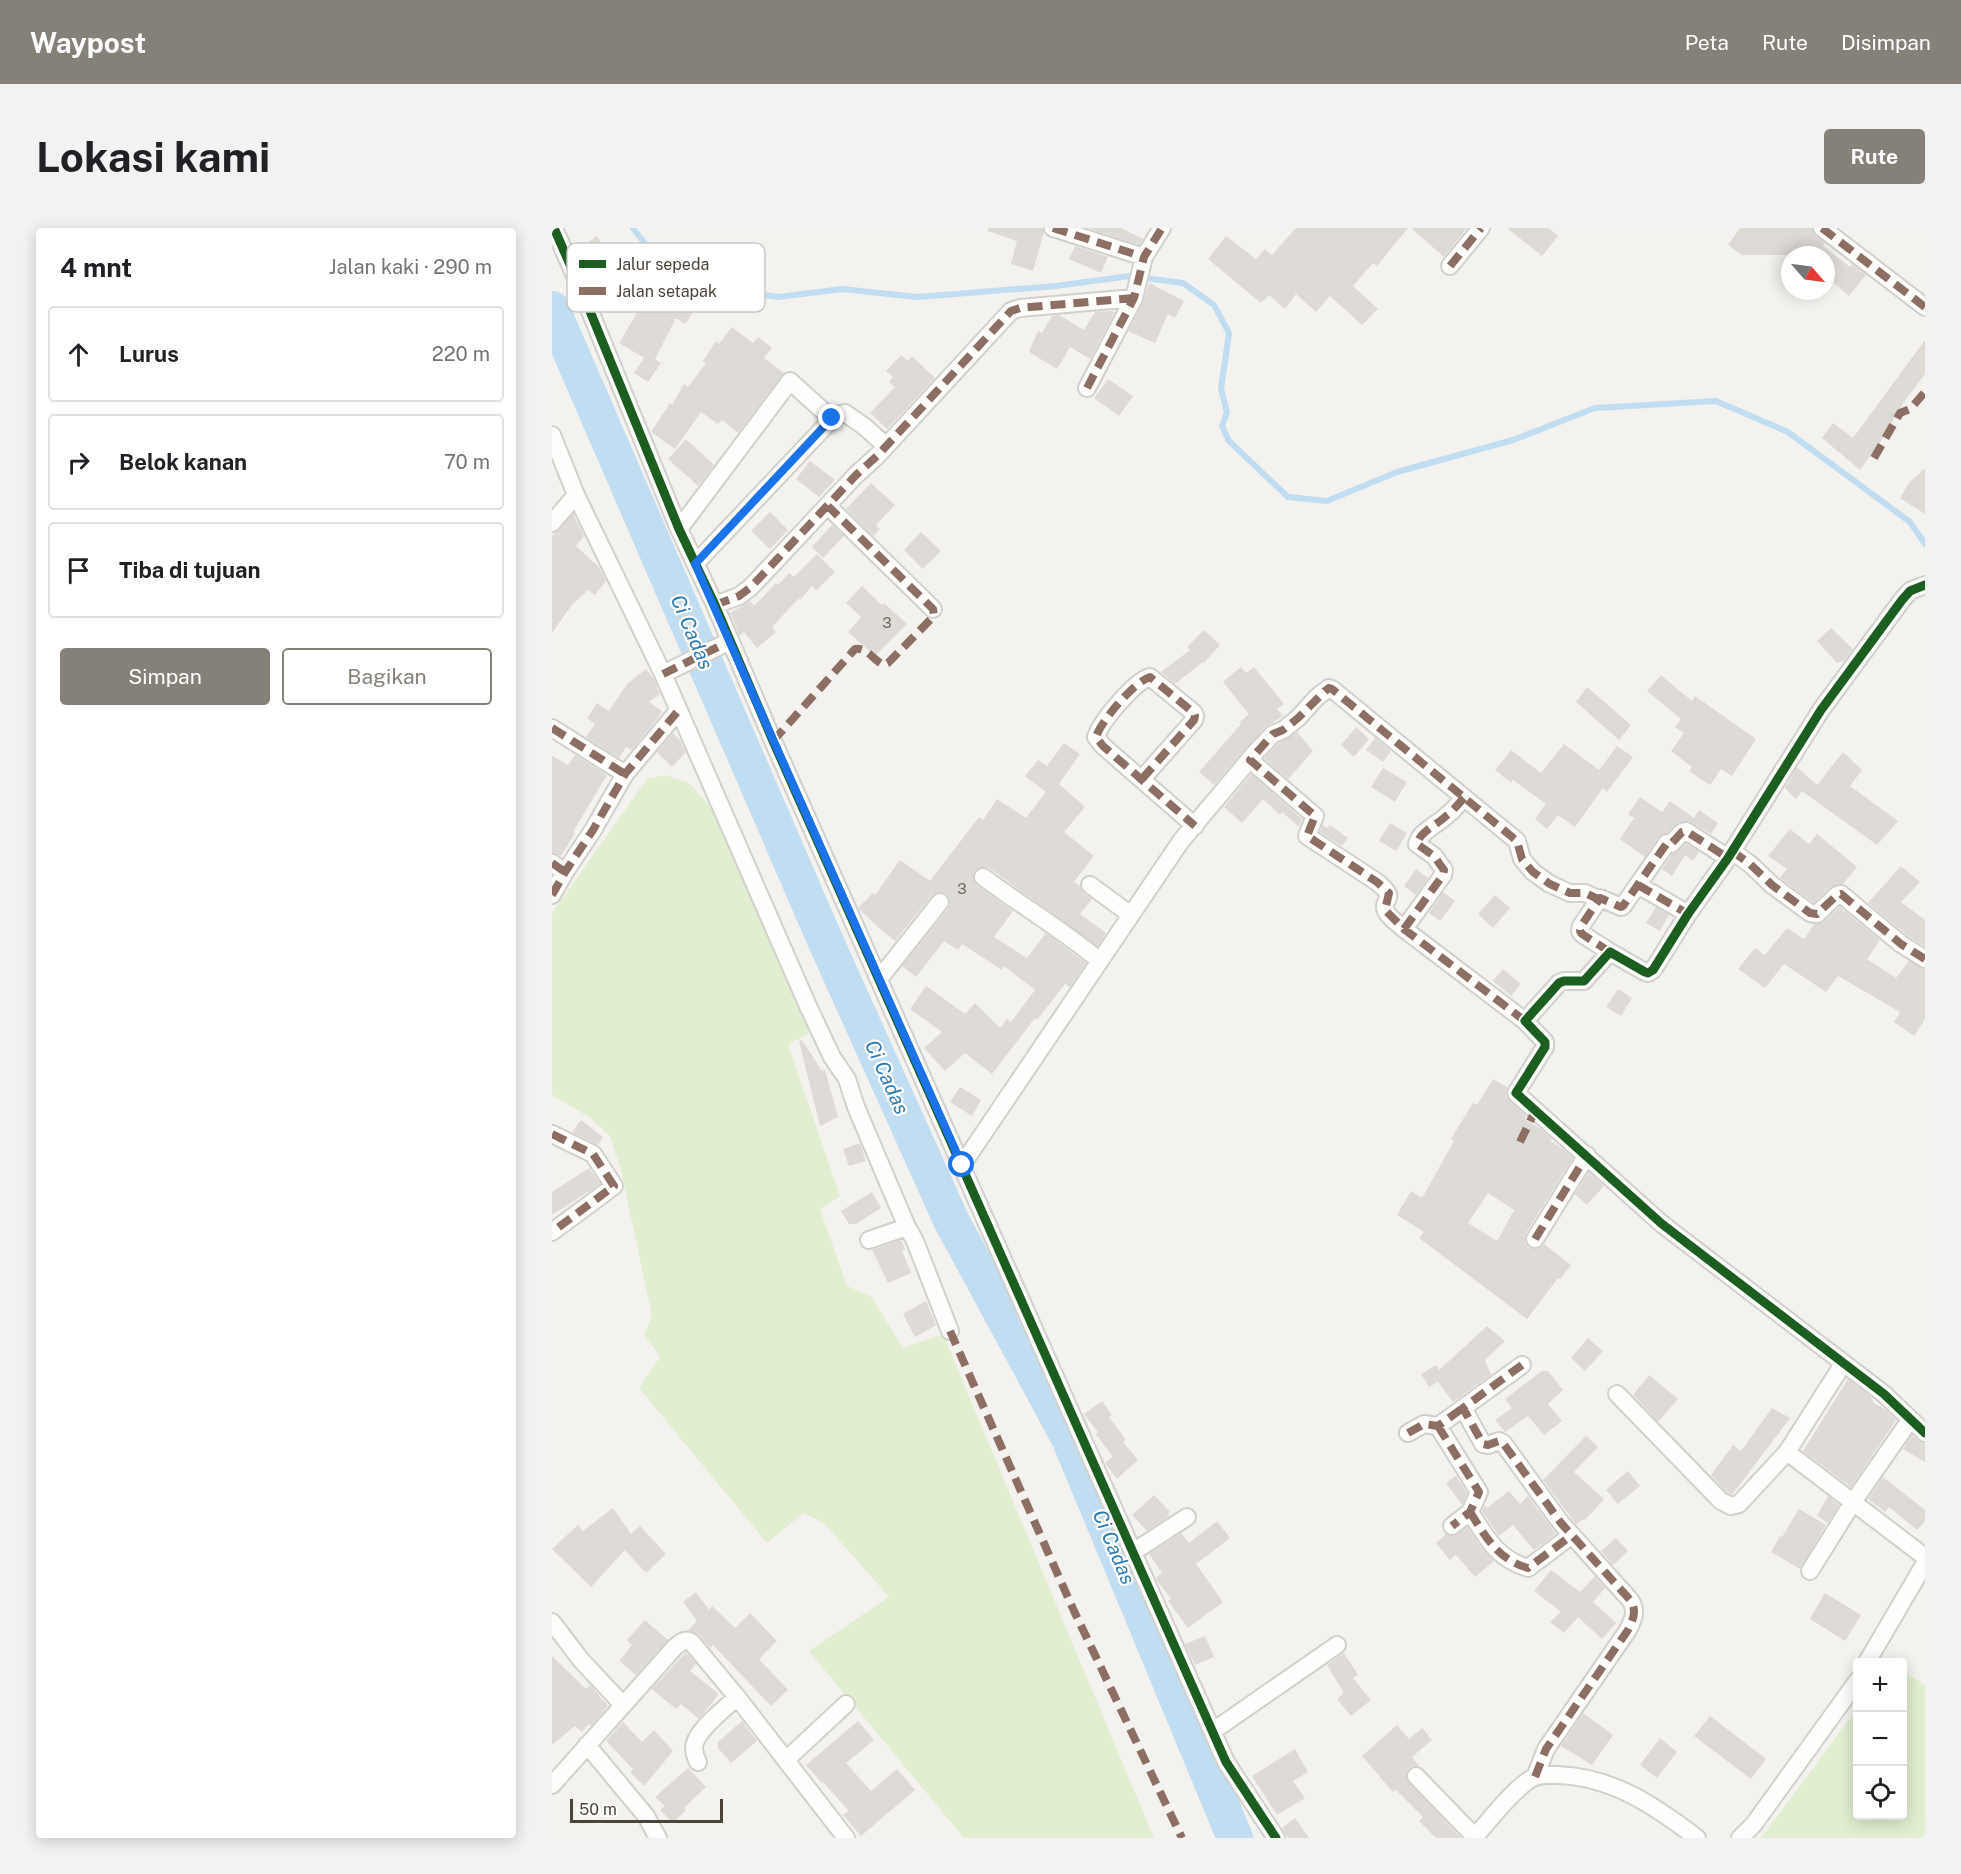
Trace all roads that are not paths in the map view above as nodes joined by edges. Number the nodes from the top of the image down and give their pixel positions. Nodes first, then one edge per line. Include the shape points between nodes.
1 (554, 228) edge
2 (1053, 228) edge
3 (1162, 228) edge
4 (1481, 228) edge
5 (1822, 228) edge
6 (567, 258) edge
7 (1143, 260) junction
8 (1450, 266) dead end
9 (1135, 294) junction
10 (1925, 307) edge
11 (590, 312) edge
12 (1087, 388) dead end
13 (832, 418) junction
14 (552, 435) edge
15 (886, 446) junction
16 (576, 495) junction
17 (828, 506) junction
18 (552, 523) edge
19 (679, 529) junction
20 (695, 564) junction
21 (1925, 585) edge
22 (715, 606) junction
23 (933, 609) dead end
24 (725, 643) junction
25 (667, 672) junction
26 (678, 711) junction
27 (552, 728) edge
28 (1250, 760) junction
29 (625, 774) junction
30 (1142, 779) junction
31 (1464, 798) junction
32 (1195, 826) junction
33 (1730, 855) junction
34 (558, 868) edge
35 (984, 877) dead end
36 (1090, 885) dead end
37 (1638, 885) junction
38 (552, 895) edge
39 (1598, 899) junction
40 (940, 902) dead end
41 (1688, 914) junction
42 (1131, 915) junction
43 (1404, 928) junction
44 (1610, 952) junction
45 (1925, 959) edge
46 (1100, 961) junction
47 (879, 979) junction
48 (1525, 1021) junction
49 (552, 1134) edge
50 (1587, 1155) junction
51 (962, 1165) junction
52 (907, 1227) junction
53 (552, 1232) edge
54 (1535, 1239) dead end
55 (869, 1240) dead end
56 (950, 1330) dead end
57 (1843, 1364) junction
58 (1522, 1365) dead end
59 (1617, 1394) dead end
60 (1463, 1408) junction
61 (1911, 1420) junction
62 (1438, 1426) junction
63 (1408, 1433) dead end
64 (1925, 1434) edge
65 (1787, 1452) junction
66 (1853, 1502) junction
67 (1470, 1512) junction
68 (1187, 1518) dead end
69 (1452, 1526) dead end
70 (1572, 1534) junction
71 (1133, 1552) junction
72 (1925, 1557) edge
73 (1925, 1563) edge
74 (1810, 1571) dead end
75 (552, 1622) edge
76 (1338, 1645) dead end
77 (1869, 1658) edge
78 (1853, 1686) edge
79 (737, 1697) junction
80 (846, 1704) dead end
81 (623, 1705) junction
82 (1213, 1731) junction
83 (587, 1745) junction
84 (786, 1760) junction
85 (698, 1762) dead end
86 (1416, 1776) dead end
87 (1535, 1777) junction
88 (552, 1785) edge
89 (1474, 1837) edge
90 (658, 1838) edge
91 (846, 1838) edge
92 (1275, 1838) edge
93 (1697, 1838) edge
94 (1740, 1838) edge

1 - 6 street
2 - 7 street
3 - 7 street
4 - 8 street
5 - 10 street
7 - 9 street
9 - 12 street
9 - 15 street via 1016,308
11 - 19 street
13 - 15 street via 844,413
13 - 19 street via 790,381
13 - 20 street
14 - 16 street
15 - 17 street
16 - 18 street
16 - 25 street
17 - 22 street via 750,587
17 - 23 street
19 - 20 street
20 - 22 street
21 - 33 street via 1910,591 1902,600 1821,710
22 - 24 street
24 - 25 street
24 - 47 street
25 - 26 street
26 - 29 street
26 - 52 street via 808,1006 847,1079
27 - 29 street
28 - 31 street via 1273,734 1298,718 1329,688
28 - 32 street
28 - 43 street via 1316,816 1307,836 1388,891 1385,910
29 - 34 street via 593,830
30 - 30 street via 1096,736 1122,700 1150,677 1195,716
30 - 32 street
31 - 39 street via 1517,841 1522,859 1533,872 1570,893 1585,893
31 - 43 street via 1418,840 1417,844 1434,856 1444,870
32 - 42 street
33 - 37 street via 1682,832 1674,843 1664,845
33 - 41 street
33 - 45 street via 1750,864 1810,913 1817,914 1841,894
34 - 38 street
35 - 46 street
36 - 42 street
37 - 39 street via 1622,907
37 - 41 street
39 - 44 street via 1580,931
40 - 47 street
41 - 44 street via 1651,972
42 - 46 street
43 - 48 street
44 - 48 street via 1584,981 1559,983
46 - 51 street
47 - 51 street
48 - 50 street via 1545,1042 1545,1047 1516,1093
49 - 53 street via 593,1154 614,1186
50 - 54 street
50 - 57 street via 1662,1224
51 - 71 street
52 - 55 street
52 - 56 street
57 - 61 street
57 - 65 street
58 - 60 street
59 - 65 street via 1721,1501 1731,1506 1739,1504
60 - 62 street
60 - 70 street via 1483,1444 1503,1443
61 - 64 street
61 - 66 street
62 - 63 street via 1424,1424
62 - 67 street via 1478,1489
65 - 66 street
66 - 72 street
66 - 74 street
67 - 69 street
67 - 70 street via 1498,1553 1528,1568
68 - 71 street
70 - 87 street via 1631,1601 1635,1614 1546,1749
71 - 82 street
73 - 77 street
75 - 81 street
76 - 82 street
78 - 94 street
79 - 81 street via 691,1641 684,1640
79 - 84 street
79 - 85 street via 696,1739
80 - 84 street
81 - 83 street
82 - 92 street via 1226,1762
83 - 88 street
83 - 90 street via 646,1816
84 - 91 street
86 - 89 street
87 - 89 street via 1521,1786
87 - 93 street via 1576,1776 1627,1791

